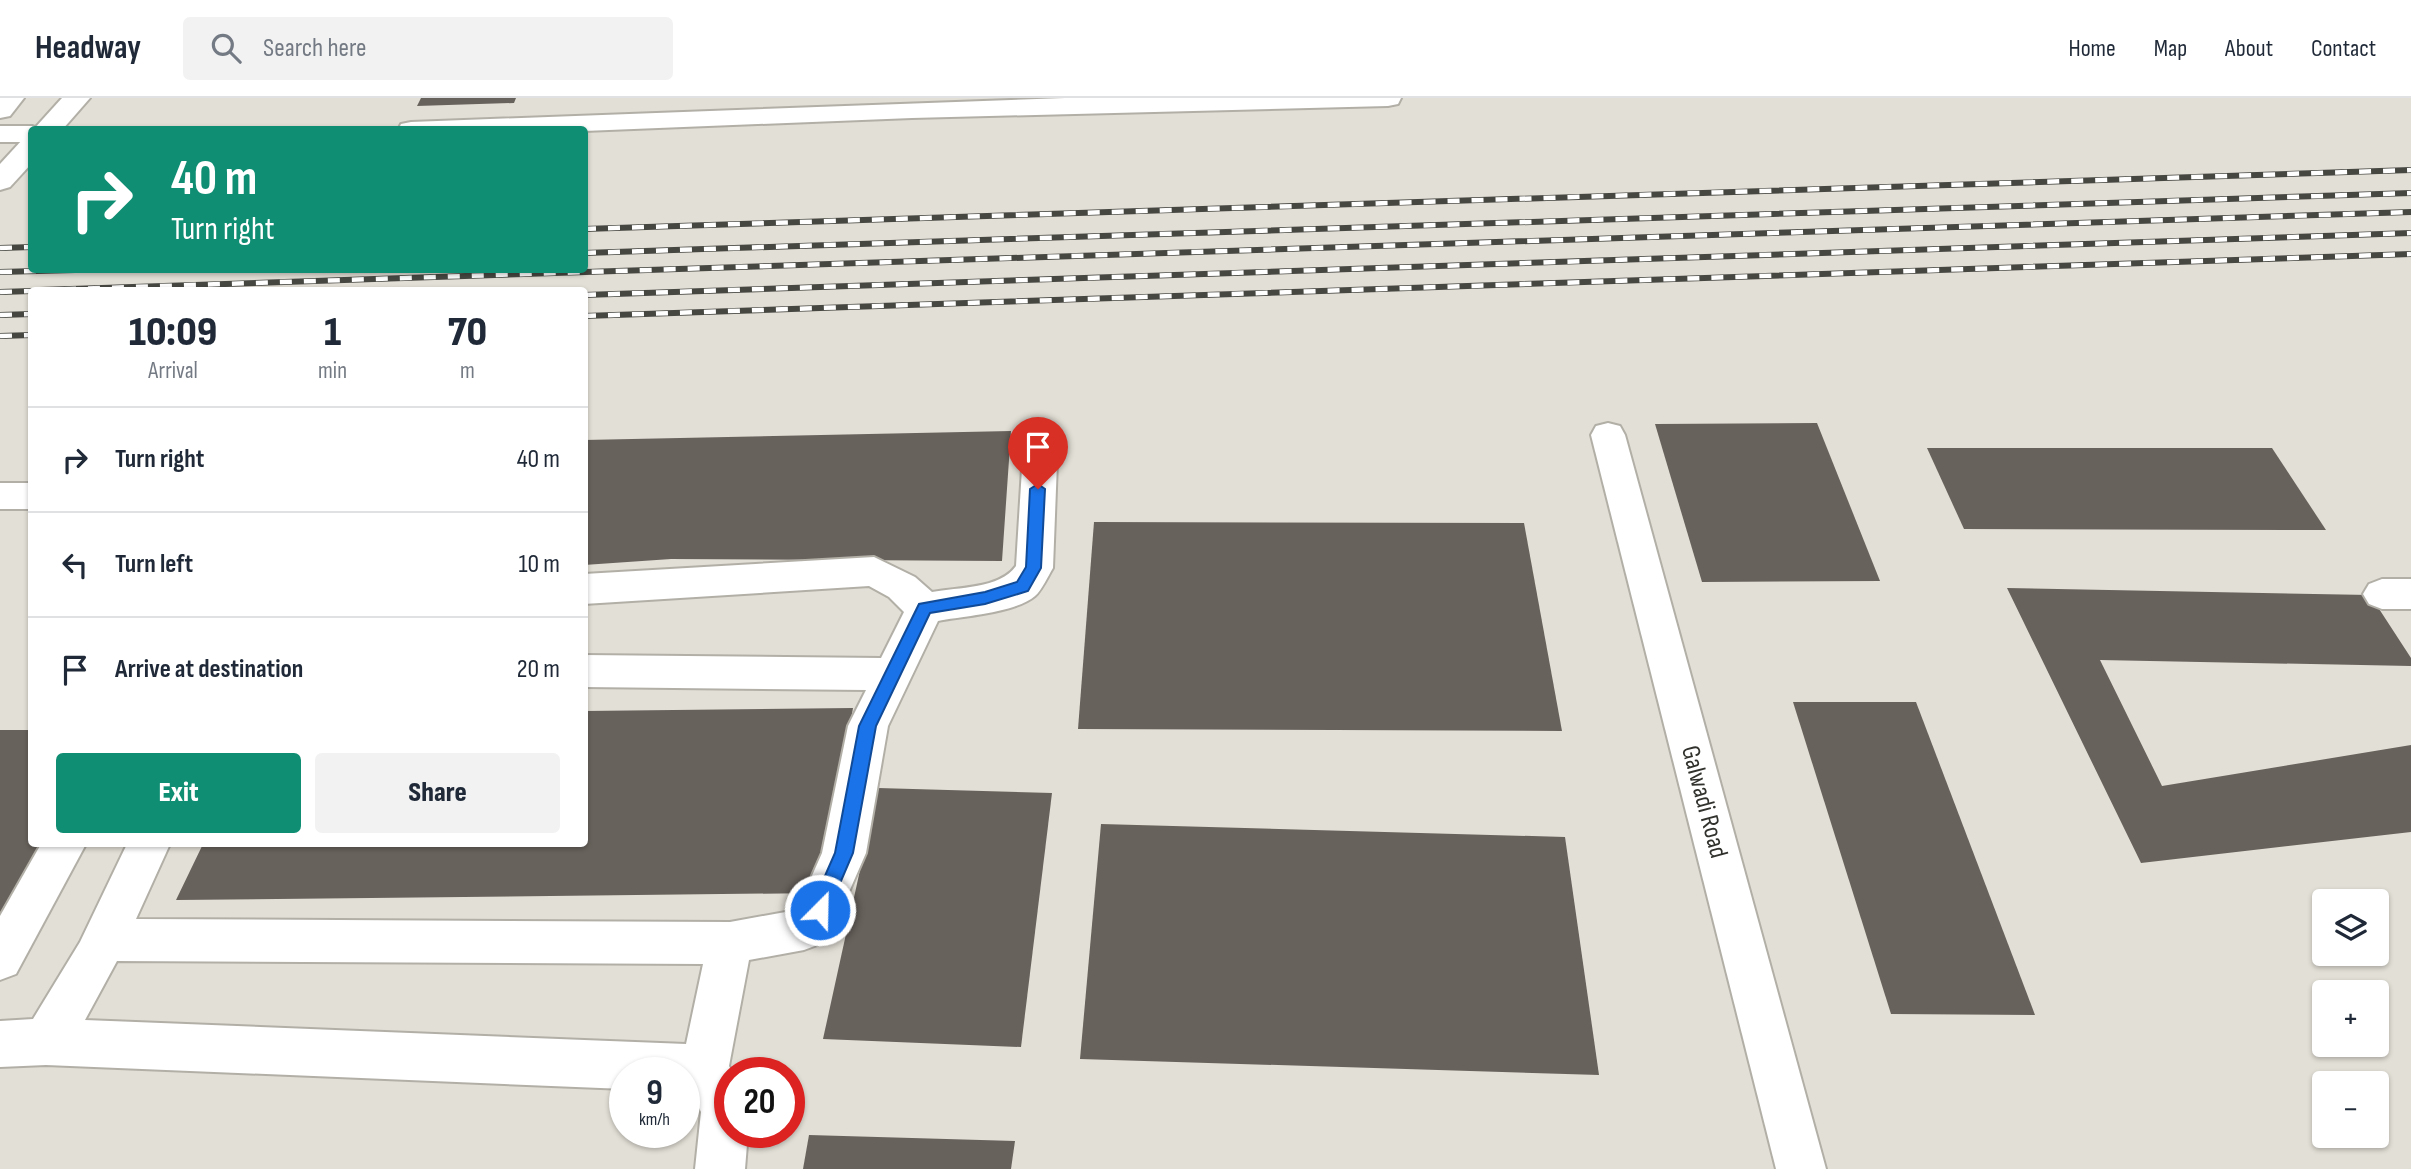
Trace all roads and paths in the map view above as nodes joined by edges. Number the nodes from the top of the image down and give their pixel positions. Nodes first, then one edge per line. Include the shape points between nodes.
1 (11, 98) edge
2 (77, 98) edge
3 (553, 98) edge
4 (1388, 98) edge
5 (1271, 99) edge
6 (913, 104) edge
7 (0, 110) edge
8 (50, 126) edge
9 (537, 126) joint
10 (0, 134) edge
11 (28, 134) edge
12 (28, 150) edge
13 (0, 181) edge
14 (1608, 435) dead end
15 (1041, 436) dead end
16 (0, 496) edge
17 (28, 496) edge
18 (588, 589) edge
19 (925, 608) junction
20 (588, 671) edge
21 (892, 674) junction
22 (62, 847) edge
23 (147, 847) edge
24 (104, 940) junction
25 (730, 943) junction
26 (0, 960) edge
27 (46, 1042) junction
28 (0, 1044) edge
29 (705, 1068) junction
30 (720, 1169) edge
31 (1801, 1169) edge

1 - 7 street
2 - 8 street
3 - 9 street
4 - 5 street
5 - 6 street
6 - 9 street
10 - 11 street
12 - 13 street
14 - 31 street, Galwadi Road
15 - 19 street via 1034,568 1023,586 979,600
16 - 17 street
18 - 19 street via 874,571
19 - 21 street
20 - 21 street
21 - 25 street via 868,726 844,853 820,910 804,929
22 - 26 street
23 - 24 street
24 - 25 street
24 - 27 street
25 - 29 street
27 - 28 street
27 - 29 street
29 - 30 street via 726,1110

